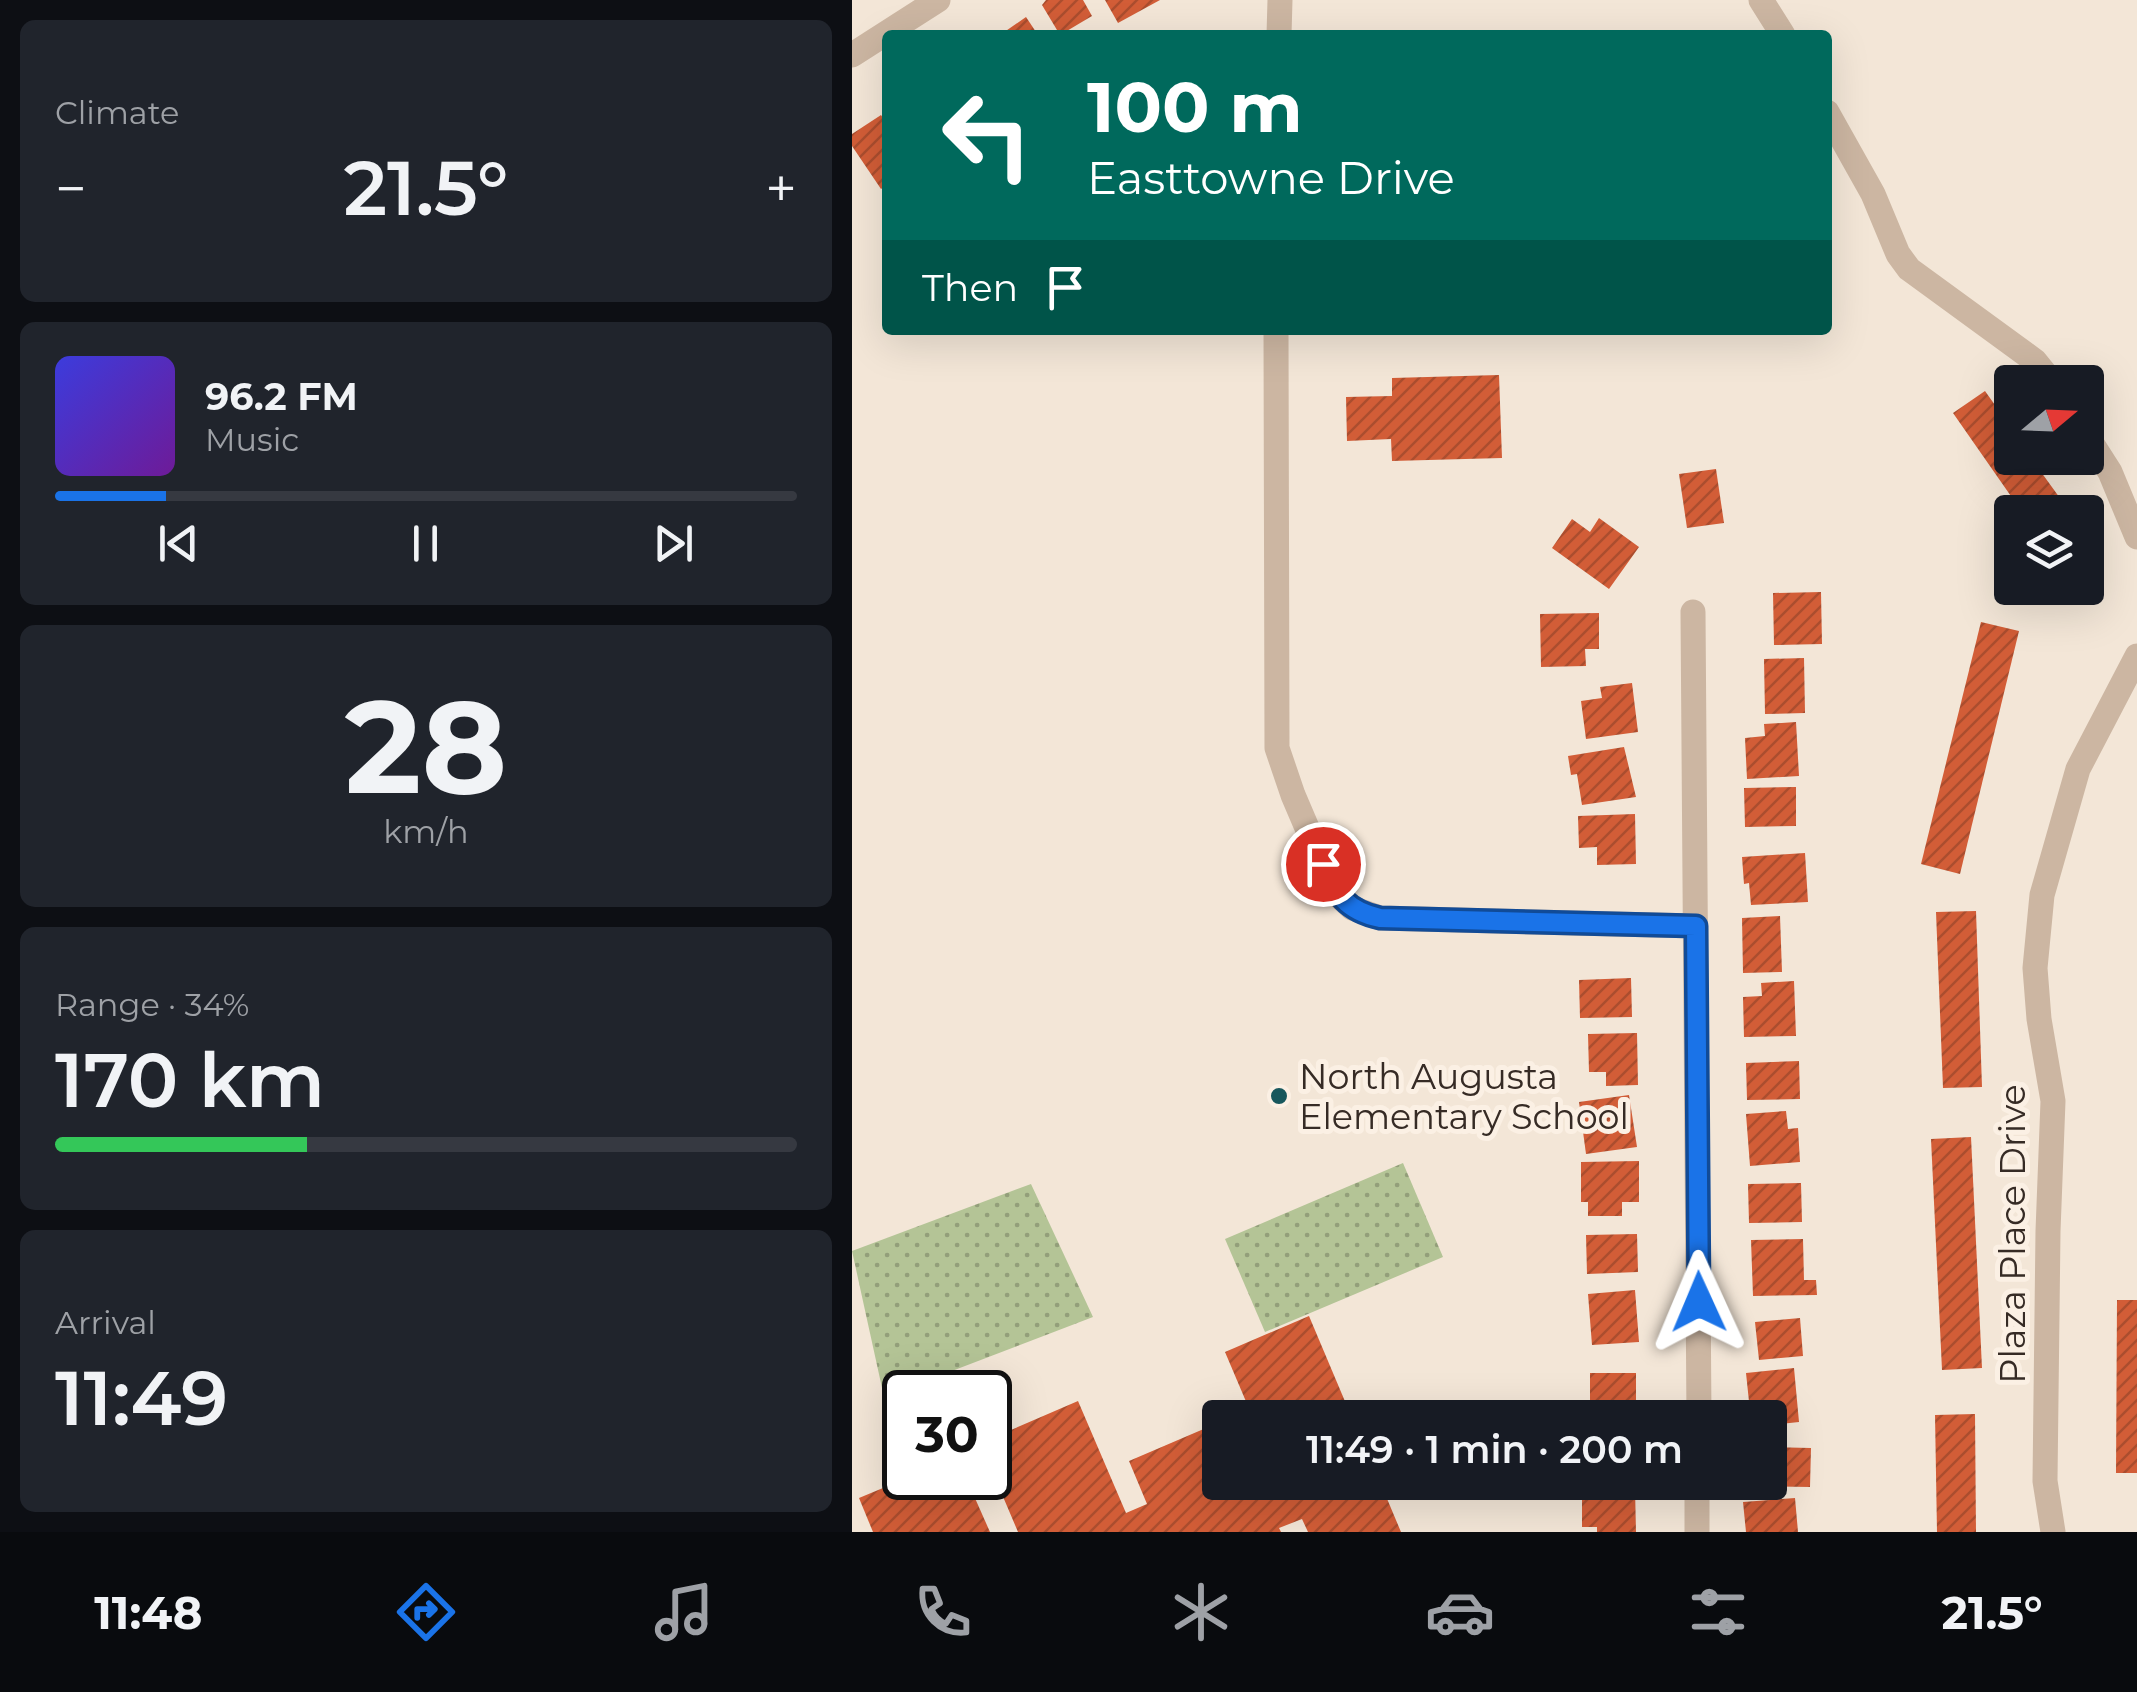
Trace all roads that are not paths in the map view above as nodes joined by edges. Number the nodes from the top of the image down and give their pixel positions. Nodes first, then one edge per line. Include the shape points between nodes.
1 (938, 0) edge
2 (1280, 0) edge
3 (1761, 0) edge
4 (891, 30) edge
5 (1280, 30) edge
6 (1780, 30) edge
7 (882, 36) edge
8 (852, 55) edge
9 (1832, 121) edge
10 (1276, 335) edge
11 (2038, 365) edge
12 (2104, 463) edge
13 (2136, 538) edge
14 (1693, 612) dead end
15 (2136, 656) edge
16 (1696, 926) junction
17 (1698, 1400) edge
18 (1697, 1500) edge
19 (1696, 1532) edge
20 (2053, 1532) edge

1 - 4 street
2 - 5 street
3 - 6 street
7 - 8 street
9 - 11 street via 1909,269
10 - 16 street via 1278,748 1340,898 1380,918
12 - 13 street
14 - 16 street
15 - 20 street, Plaza Place Drive via 2078,769 2042,895 2035,968 2053,1101 2045,1481
16 - 17 street
18 - 19 street

